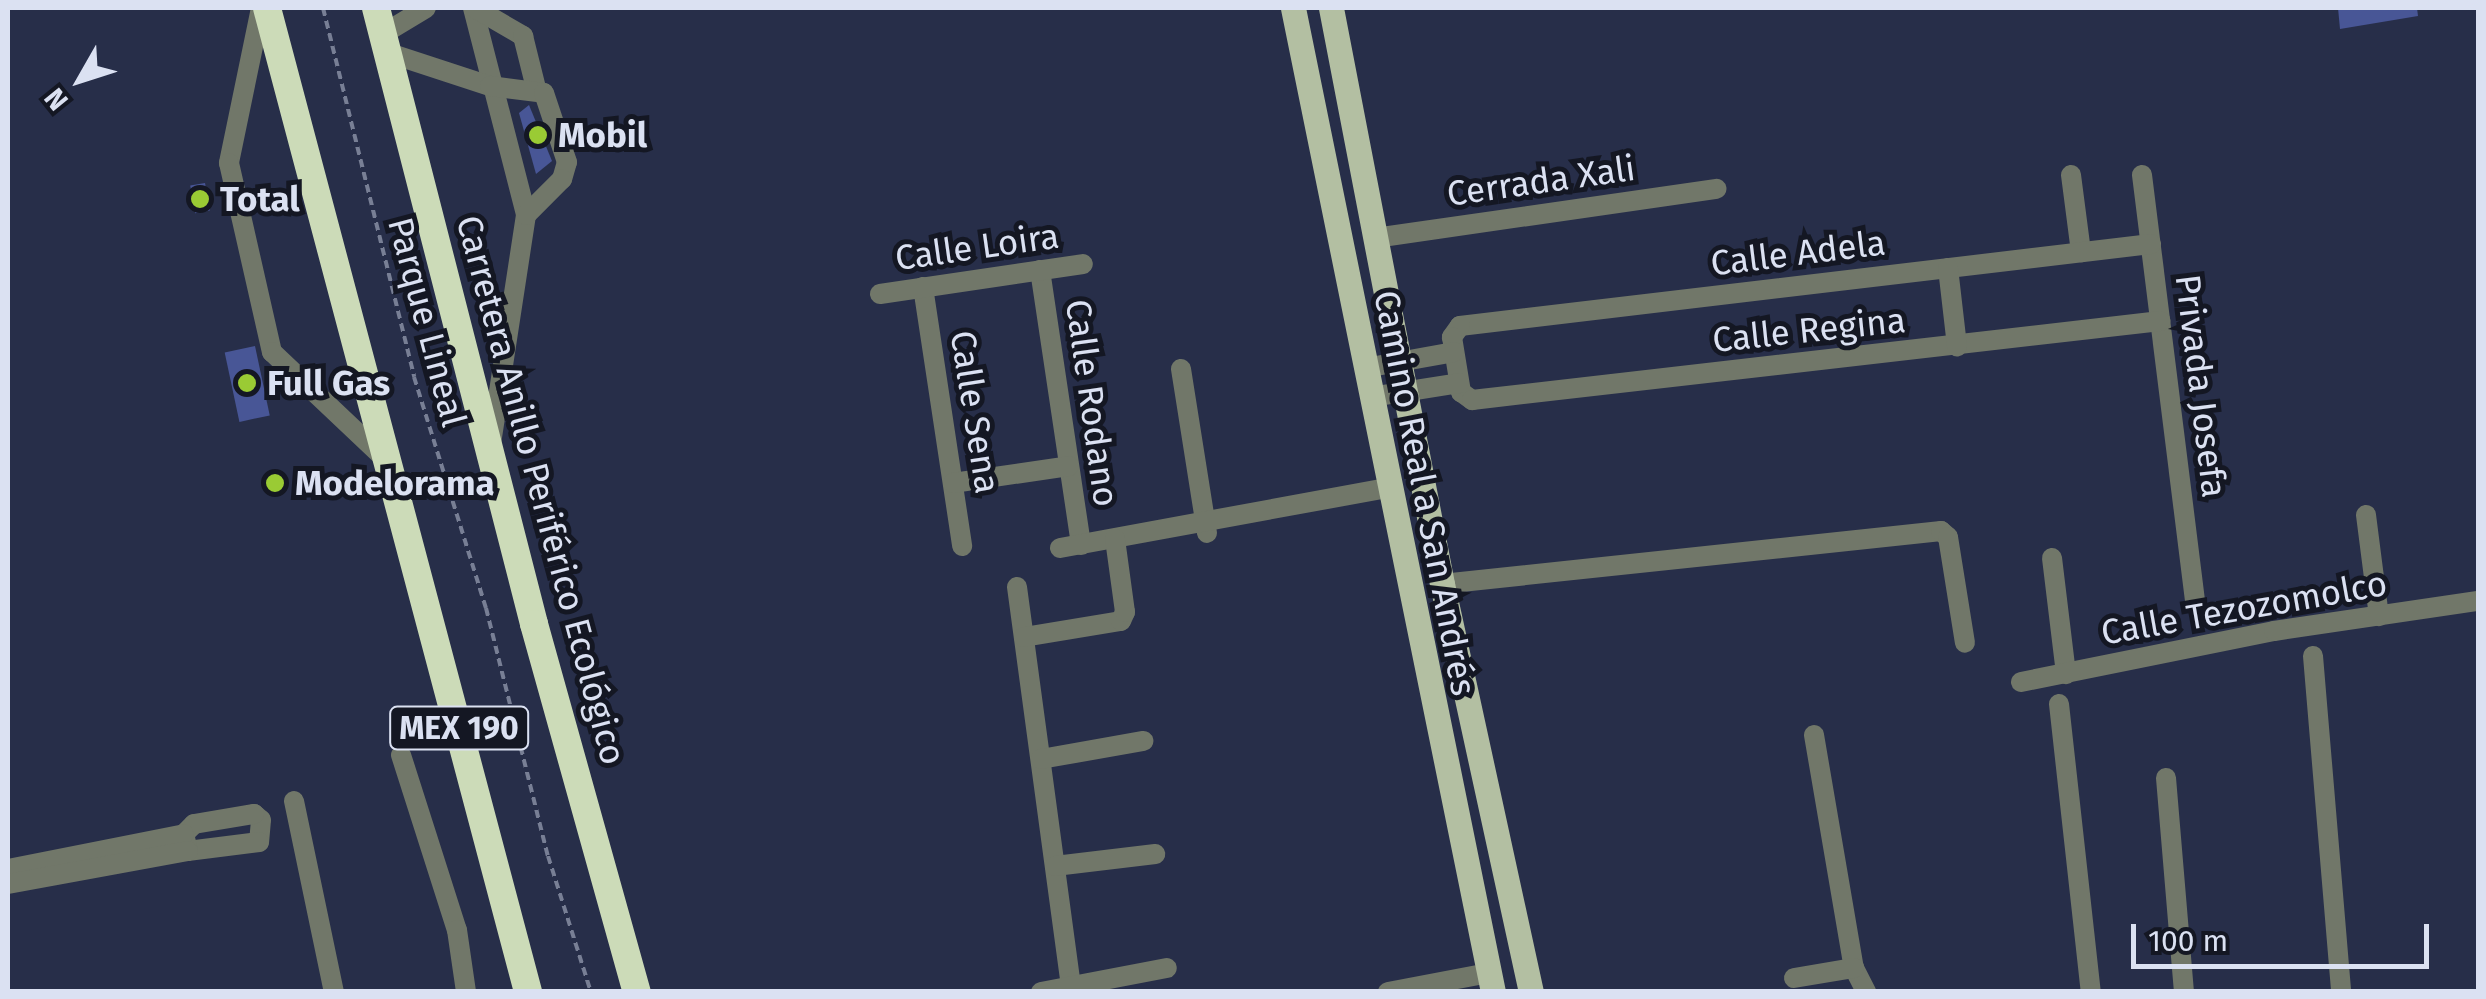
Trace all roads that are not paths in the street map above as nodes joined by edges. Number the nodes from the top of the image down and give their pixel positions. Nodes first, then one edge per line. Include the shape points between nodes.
1 (264, 8) edge
2 (426, 8) edge
3 (474, 8) edge
4 (1292, 8) edge
5 (1331, 8) edge
6 (383, 31) edge
7 (490, 86) junction
8 (536, 88) junction
9 (2071, 175) dead end
10 (2142, 176) dead end
11 (1716, 189) dead end
12 (526, 216) junction
13 (1376, 238) junction
14 (2151, 244) junction
15 (2080, 252) junction
16 (1083, 264) dead end
17 (1948, 268) junction
18 (1040, 270) junction
19 (922, 287) junction
20 (880, 294) dead end
21 (2160, 321) junction
22 (1957, 346) junction
23 (1454, 352) junction
24 (1400, 362) junction
25 (1365, 368) junction
26 (1181, 369) dead end
27 (1462, 390) junction
28 (1405, 391) junction
29 (1371, 397) junction
30 (490, 450) junction
31 (392, 465) junction
32 (1069, 466) junction
33 (952, 484) junction
34 (1389, 495) junction
35 (2366, 515) dead end
36 (1206, 527) junction
37 (1115, 539) junction
38 (962, 546) dead end
39 (2052, 558) dead end
40 (1442, 584) junction
41 (1018, 587) dead end
42 (2478, 601) edge
43 (2196, 606) dead end
44 (2379, 616) junction
45 (1024, 637) junction
46 (1965, 643) dead end
47 (2314, 656) dead end
48 (2066, 674) junction
49 (2021, 682) dead end
50 (2060, 704) dead end
51 (1814, 735) dead end
52 (1143, 741) dead end
53 (402, 754) dead end
54 (1040, 758) junction
55 (2166, 778) dead end
56 (294, 801) dead end
57 (1155, 854) dead end
58 (1055, 866) junction
59 (8, 869) edge
60 (8, 884) edge
61 (1167, 968) dead end
62 (1854, 968) junction
63 (1794, 978) dead end
64 (1491, 982) edge
65 (1071, 986) junction
66 (334, 992) edge
67 (466, 992) edge
68 (528, 992) edge
69 (637, 992) edge
70 (1041, 992) edge
71 (1388, 992) edge
72 (1531, 992) edge
73 (1866, 992) edge
74 (2091, 992) edge
75 (2184, 992) edge
76 (2341, 992) edge

1 - 31 highway, MEX 190
1 - 31 street via 229,163 272,352
2 - 6 street
3 - 7 street
3 - 8 street via 523,36
4 - 25 main road, Camino Real a San Andrés
5 - 13 main road, Camino Real a San Andrés
6 - 7 street
6 - 30 highway, Carretera Anillo Periférico Ecológico / MEX 190
7 - 8 street
7 - 12 street
8 - 12 street via 544,93 568,162 562,179
9 - 15 street
10 - 14 street, Privada Josefa
11 - 13 street, Cerrada Xali
12 - 30 street
13 - 24 main road, Camino Real a San Andrés
14 - 15 street, Calle Adela
14 - 21 street, Privada Josefa
15 - 17 street, Calle Adela
16 - 18 street, Calle Loira
17 - 22 street
17 - 23 street, Calle Adela via 1455,329
18 - 19 street, Calle Loira
18 - 32 street, Calle Rodano
19 - 20 street, Calle Loira
19 - 33 street, Calle Sena
21 - 22 street, Calle Regina
21 - 43 street, Privada Josefa
22 - 27 street, Calle Regina
23 - 24 street
23 - 27 street
24 - 25 street
24 - 28 main road, Camino Real a San Andrés
25 - 29 main road, Camino Real a San Andrés
26 - 36 street
27 - 28 street, Calle Regina
28 - 29 street, Calle Regina
28 - 40 main road, Camino Real a San Andrés
29 - 34 main road, Camino Real a San Andrés
30 - 69 highway, Carretera Anillo Periférico Ecológico / MEX 190
31 - 68 highway, MEX 190
32 - 33 street
32 - 37 street, Calle Rodano via 1070,546
33 - 38 street, Calle Sena
34 - 36 street
34 - 64 main road, Camino Real a San Andrés
35 - 44 street
36 - 37 street via 1176,538 1156,533
37 - 45 street via 1126,612 1121,621
39 - 48 street
40 - 46 street via 1941,530 1948,538
40 - 72 main road, Camino Real a San Andrés
41 - 45 street
42 - 44 street, Calle Tezozomolco
44 - 48 street, Calle Tezozomolco
45 - 54 street
47 - 76 street
48 - 49 street, Calle Tezozomolco
50 - 74 street
51 - 62 street
52 - 54 street
53 - 67 street via 457,930
54 - 58 street
55 - 75 street
56 - 66 street
57 - 58 street
58 - 65 street
59 - 60 street via 186,843
61 - 65 street
62 - 63 street
62 - 73 street
64 - 71 street
65 - 70 street

